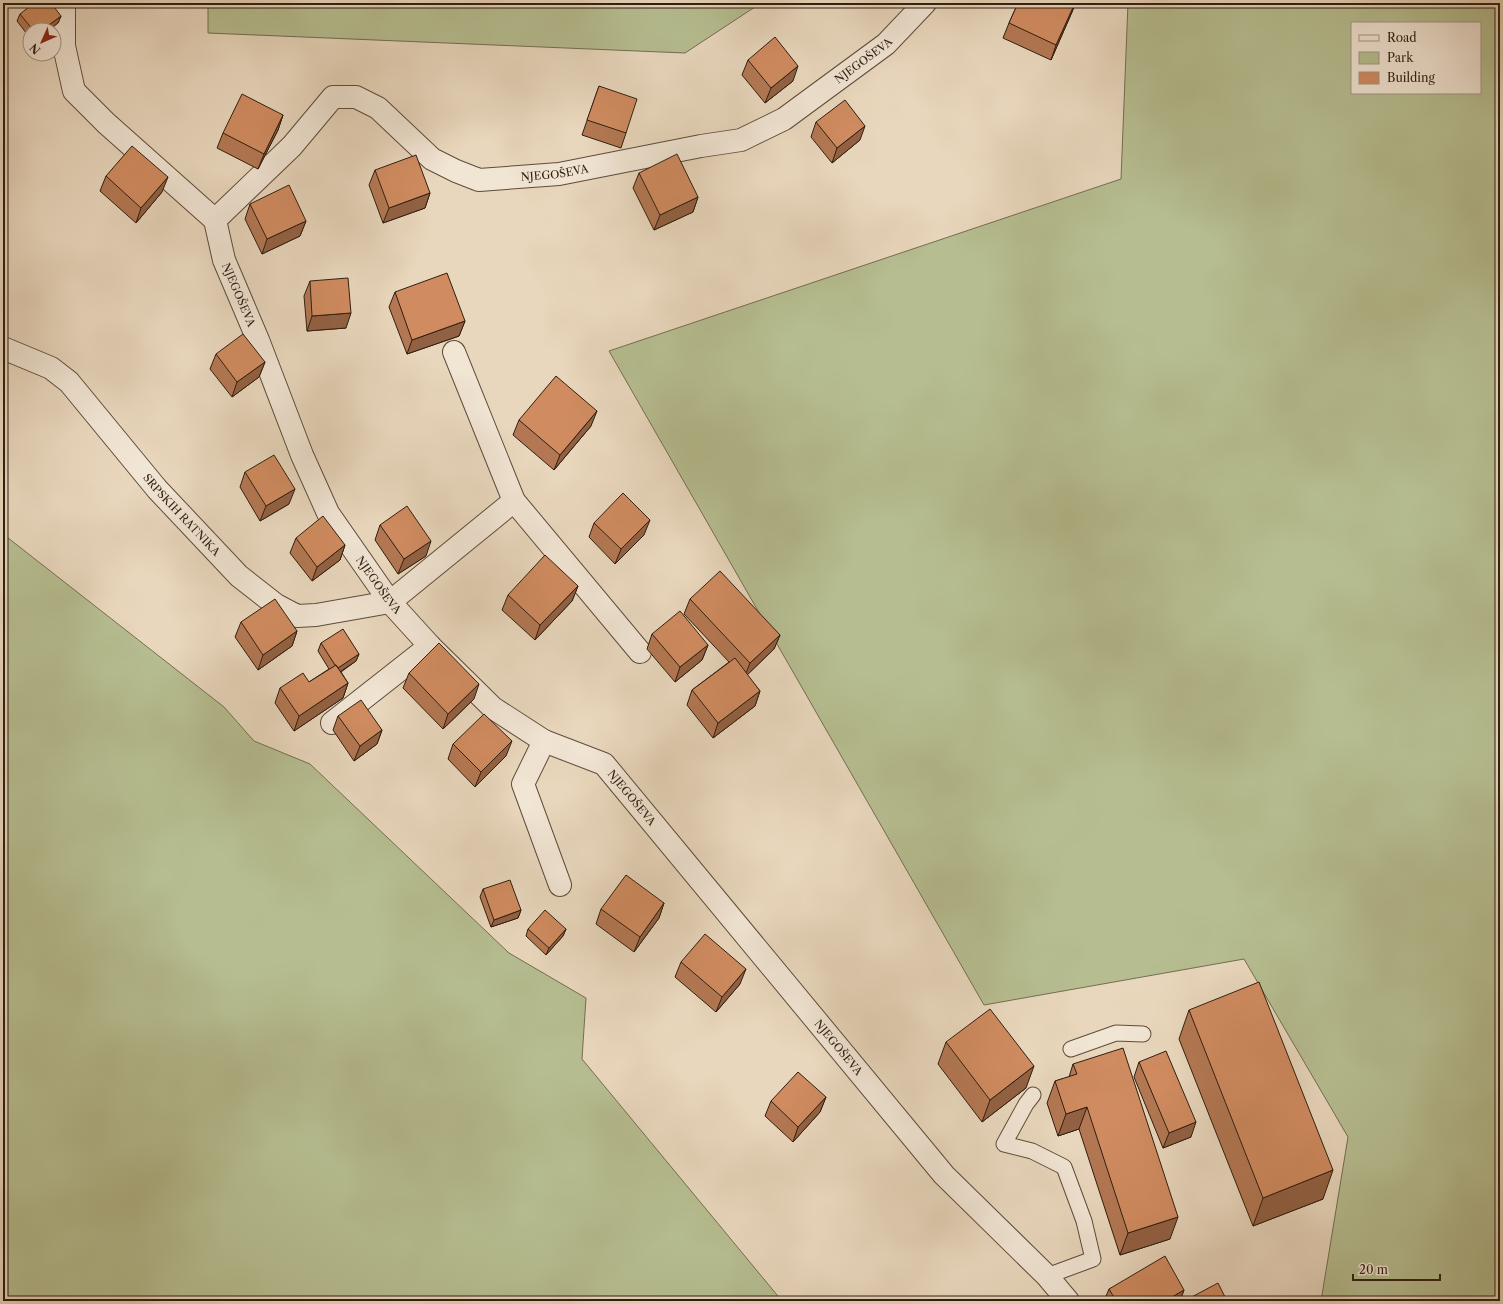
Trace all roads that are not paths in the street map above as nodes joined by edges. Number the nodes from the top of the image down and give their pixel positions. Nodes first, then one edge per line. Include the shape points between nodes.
1 (64, 3) edge
2 (925, 3) edge
3 (215, 220) junction
4 (3, 348) edge
5 (454, 352) dead end
6 (514, 501) junction
7 (390, 602) junction
8 (430, 646) junction
9 (640, 652) dead end
10 (332, 723) dead end
11 (544, 741) junction
12 (560, 885) dead end
13 (1143, 1034) dead end
14 (1071, 1049) dead end
15 (1034, 1095) dead end
16 (1047, 1276) junction
17 (1068, 1301) edge

1 - 3 street via 64,46 74,91 106,123
2 - 3 street, NJEGOŠEVA via 886,44 784,119 740,140 559,174 479,180 432,159 378,108 356,97 333,97 292,146
3 - 7 street, NJEGOŠEVA via 224,260 328,513
4 - 7 street, SRPSKIH RATNIKA via 51,368 69,382 157,489 239,576 276,605 298,616
5 - 6 street
6 - 7 street
6 - 9 street
7 - 8 street, NJEGOŠEVA
8 - 10 street
8 - 11 street, NJEGOŠEVA via 494,708
11 - 12 street via 523,784
11 - 16 street, NJEGOŠEVA via 604,764 944,1175
13 - 14 lane via 1116,1033
15 - 16 lane via 1026,1104 1004,1144 1032,1151 1064,1167 1084,1221 1093,1259
16 - 17 street, NJEGOŠEVA

